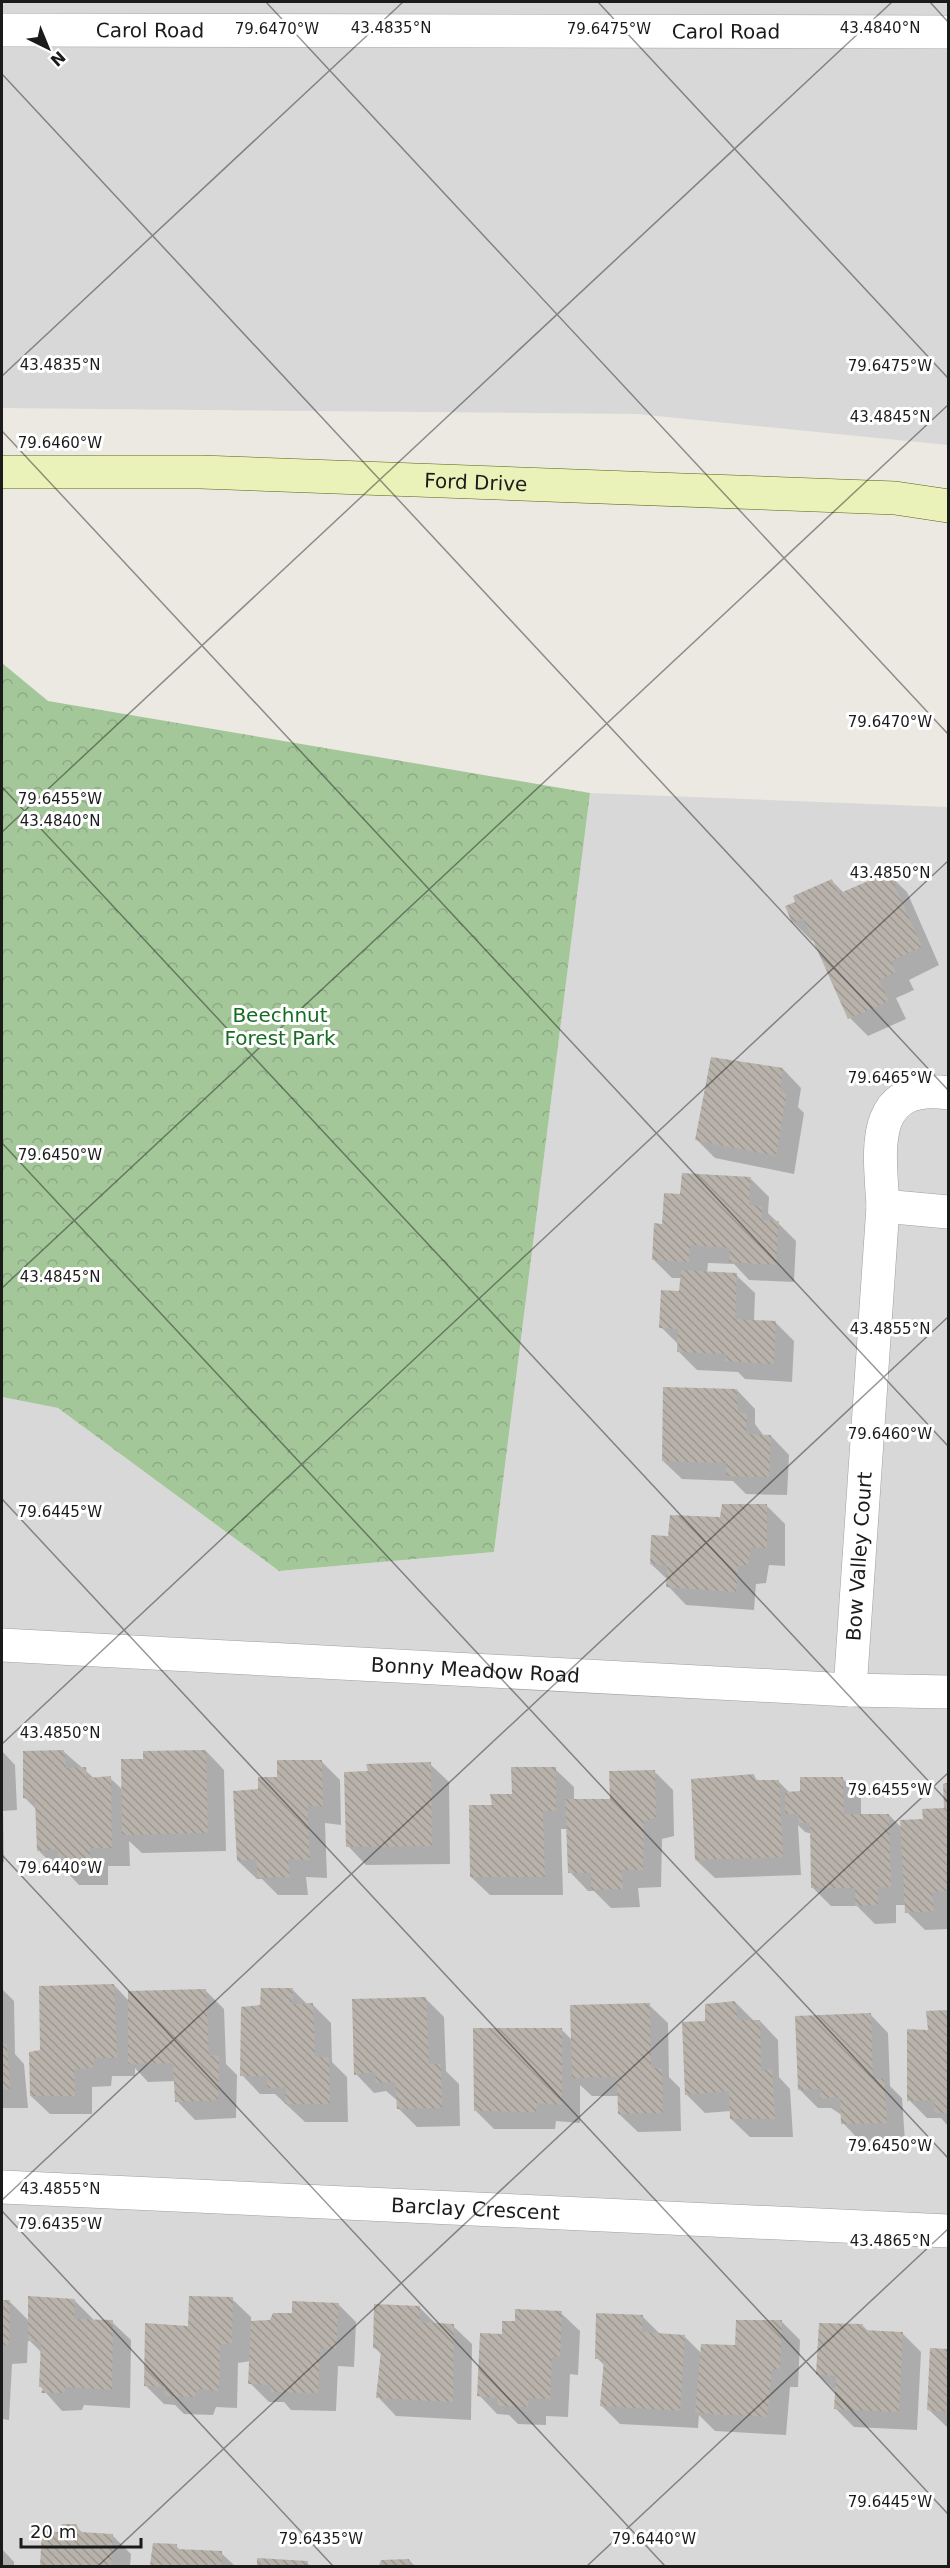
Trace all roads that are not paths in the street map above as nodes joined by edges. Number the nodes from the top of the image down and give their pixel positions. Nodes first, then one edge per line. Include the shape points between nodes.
1 (2, 30) edge
2 (948, 32) edge
3 (2, 472) edge
4 (948, 506) edge
5 (948, 1093) edge
6 (883, 1206) junction
7 (948, 1212) edge
8 (2, 1645) edge
9 (850, 1690) junction
10 (948, 1692) edge
11 (2, 2187) edge
12 (948, 2231) edge

1 - 2 street, Carol Road
3 - 4 main road, Ford Drive via 201,472 895,498
5 - 6 street, Bow Valley Court via 917,1094 901,1100 886,1117 880,1139
6 - 7 street
6 - 9 street, Bow Valley Court
8 - 9 street, Bonny Meadow Road
9 - 10 street, Bonny Meadow Road
11 - 12 street, Barclay Crescent

